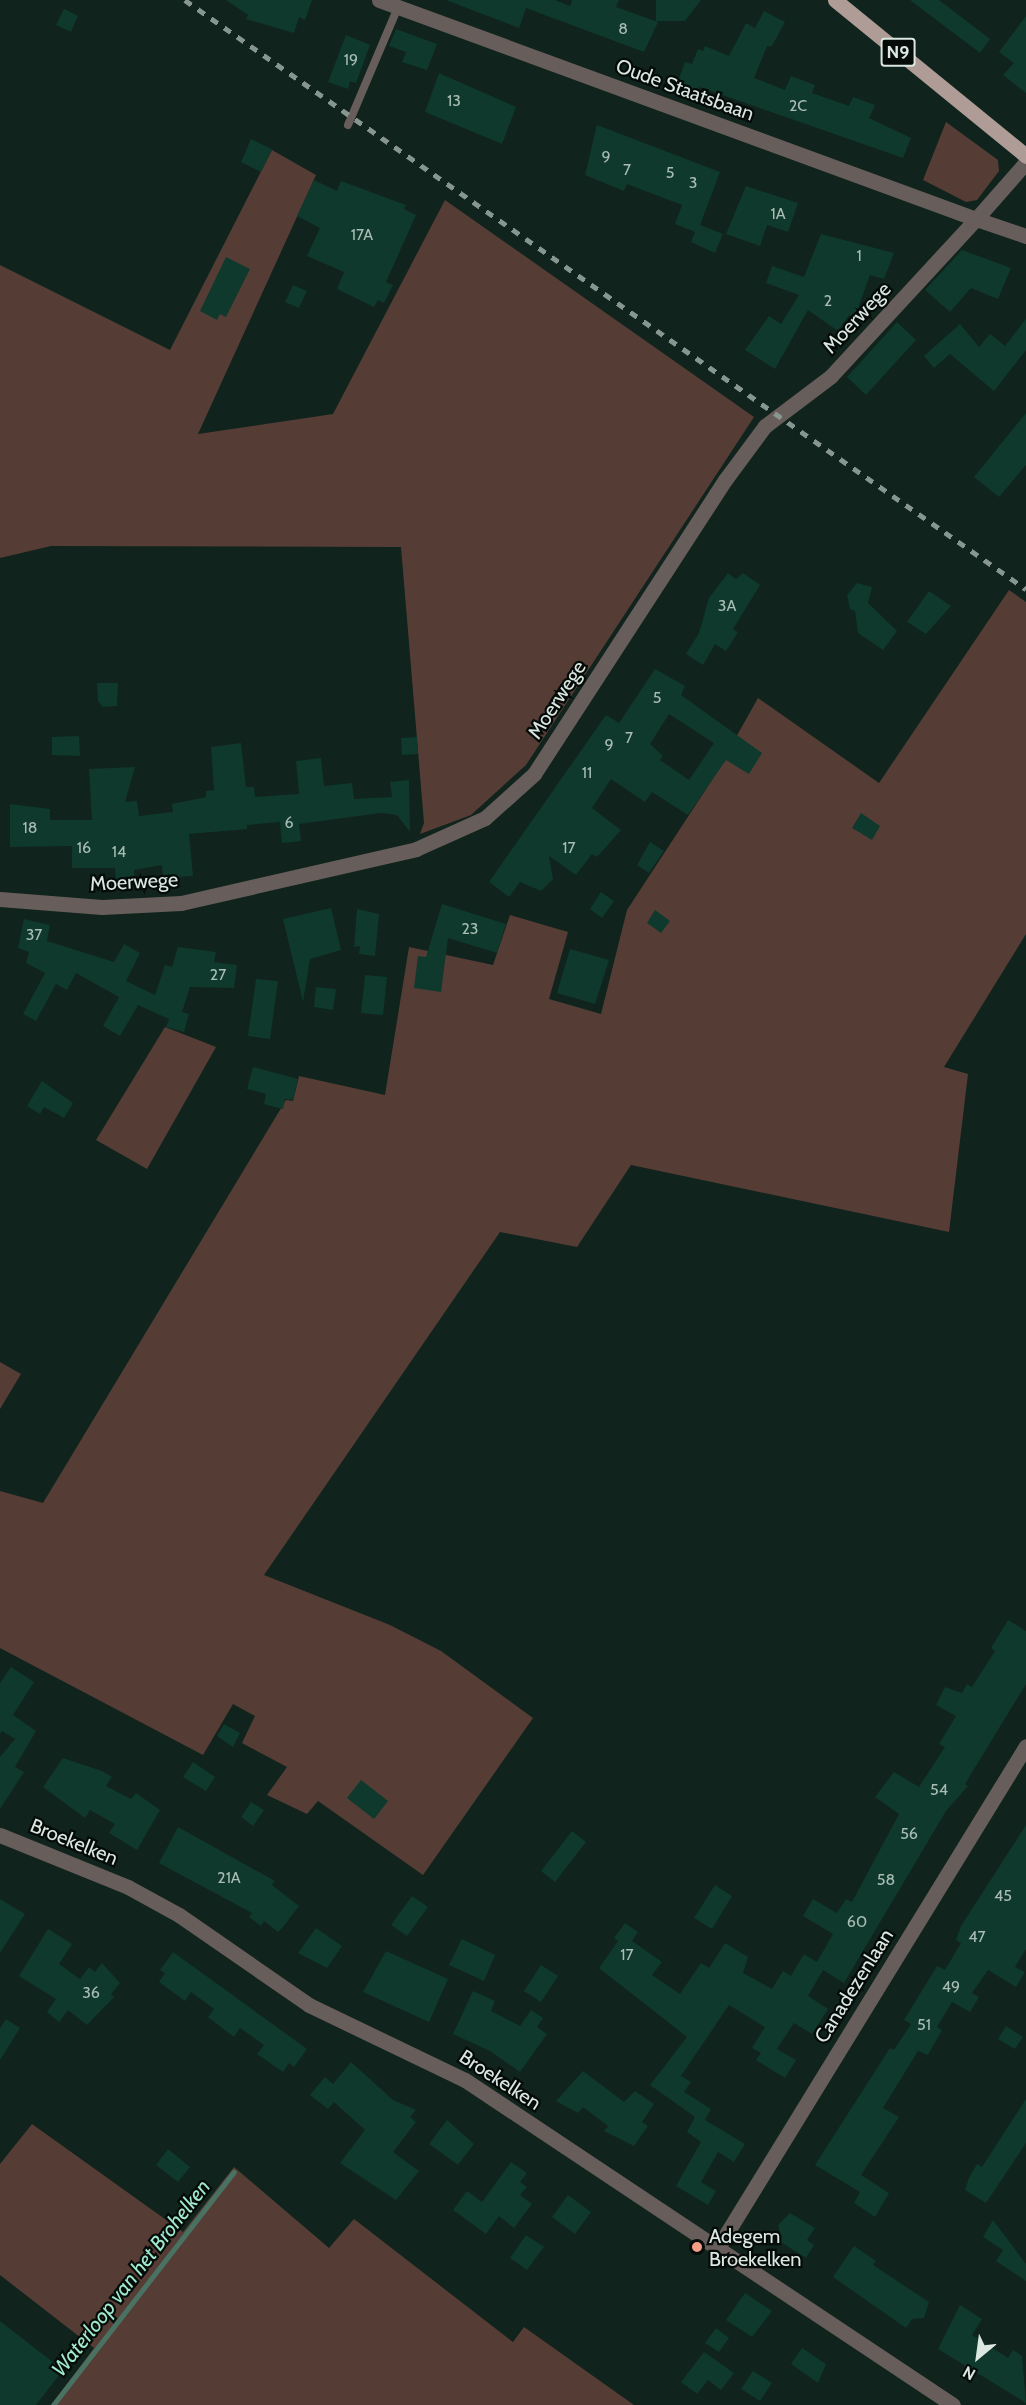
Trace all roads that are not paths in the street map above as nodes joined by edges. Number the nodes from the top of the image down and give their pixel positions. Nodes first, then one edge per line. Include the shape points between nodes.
1 (378, 0) edge
2 (835, 0) edge
3 (398, 7) junction
4 (348, 125) dead end
5 (1026, 156) edge
6 (1026, 162) edge
7 (976, 219) junction
8 (1026, 236) edge
9 (0, 899) edge
10 (1026, 1746) edge
11 (0, 1836) edge
12 (717, 2249) junction
13 (953, 2405) edge

1 - 3 street, Oude Staatsbaan
2 - 5 main road, N9
3 - 4 lane
3 - 7 street, Oude Staatsbaan
6 - 7 street
7 - 8 street, Oude Staatsbaan
7 - 9 street, Moerwege via 831,376 755,436 534,774 485,818 416,849 181,903 102,907
10 - 12 street, Canadezenlaan
11 - 12 street, Broekelken via 81,1866 179,1915 309,2005 465,2080
12 - 13 street, Broekelken

